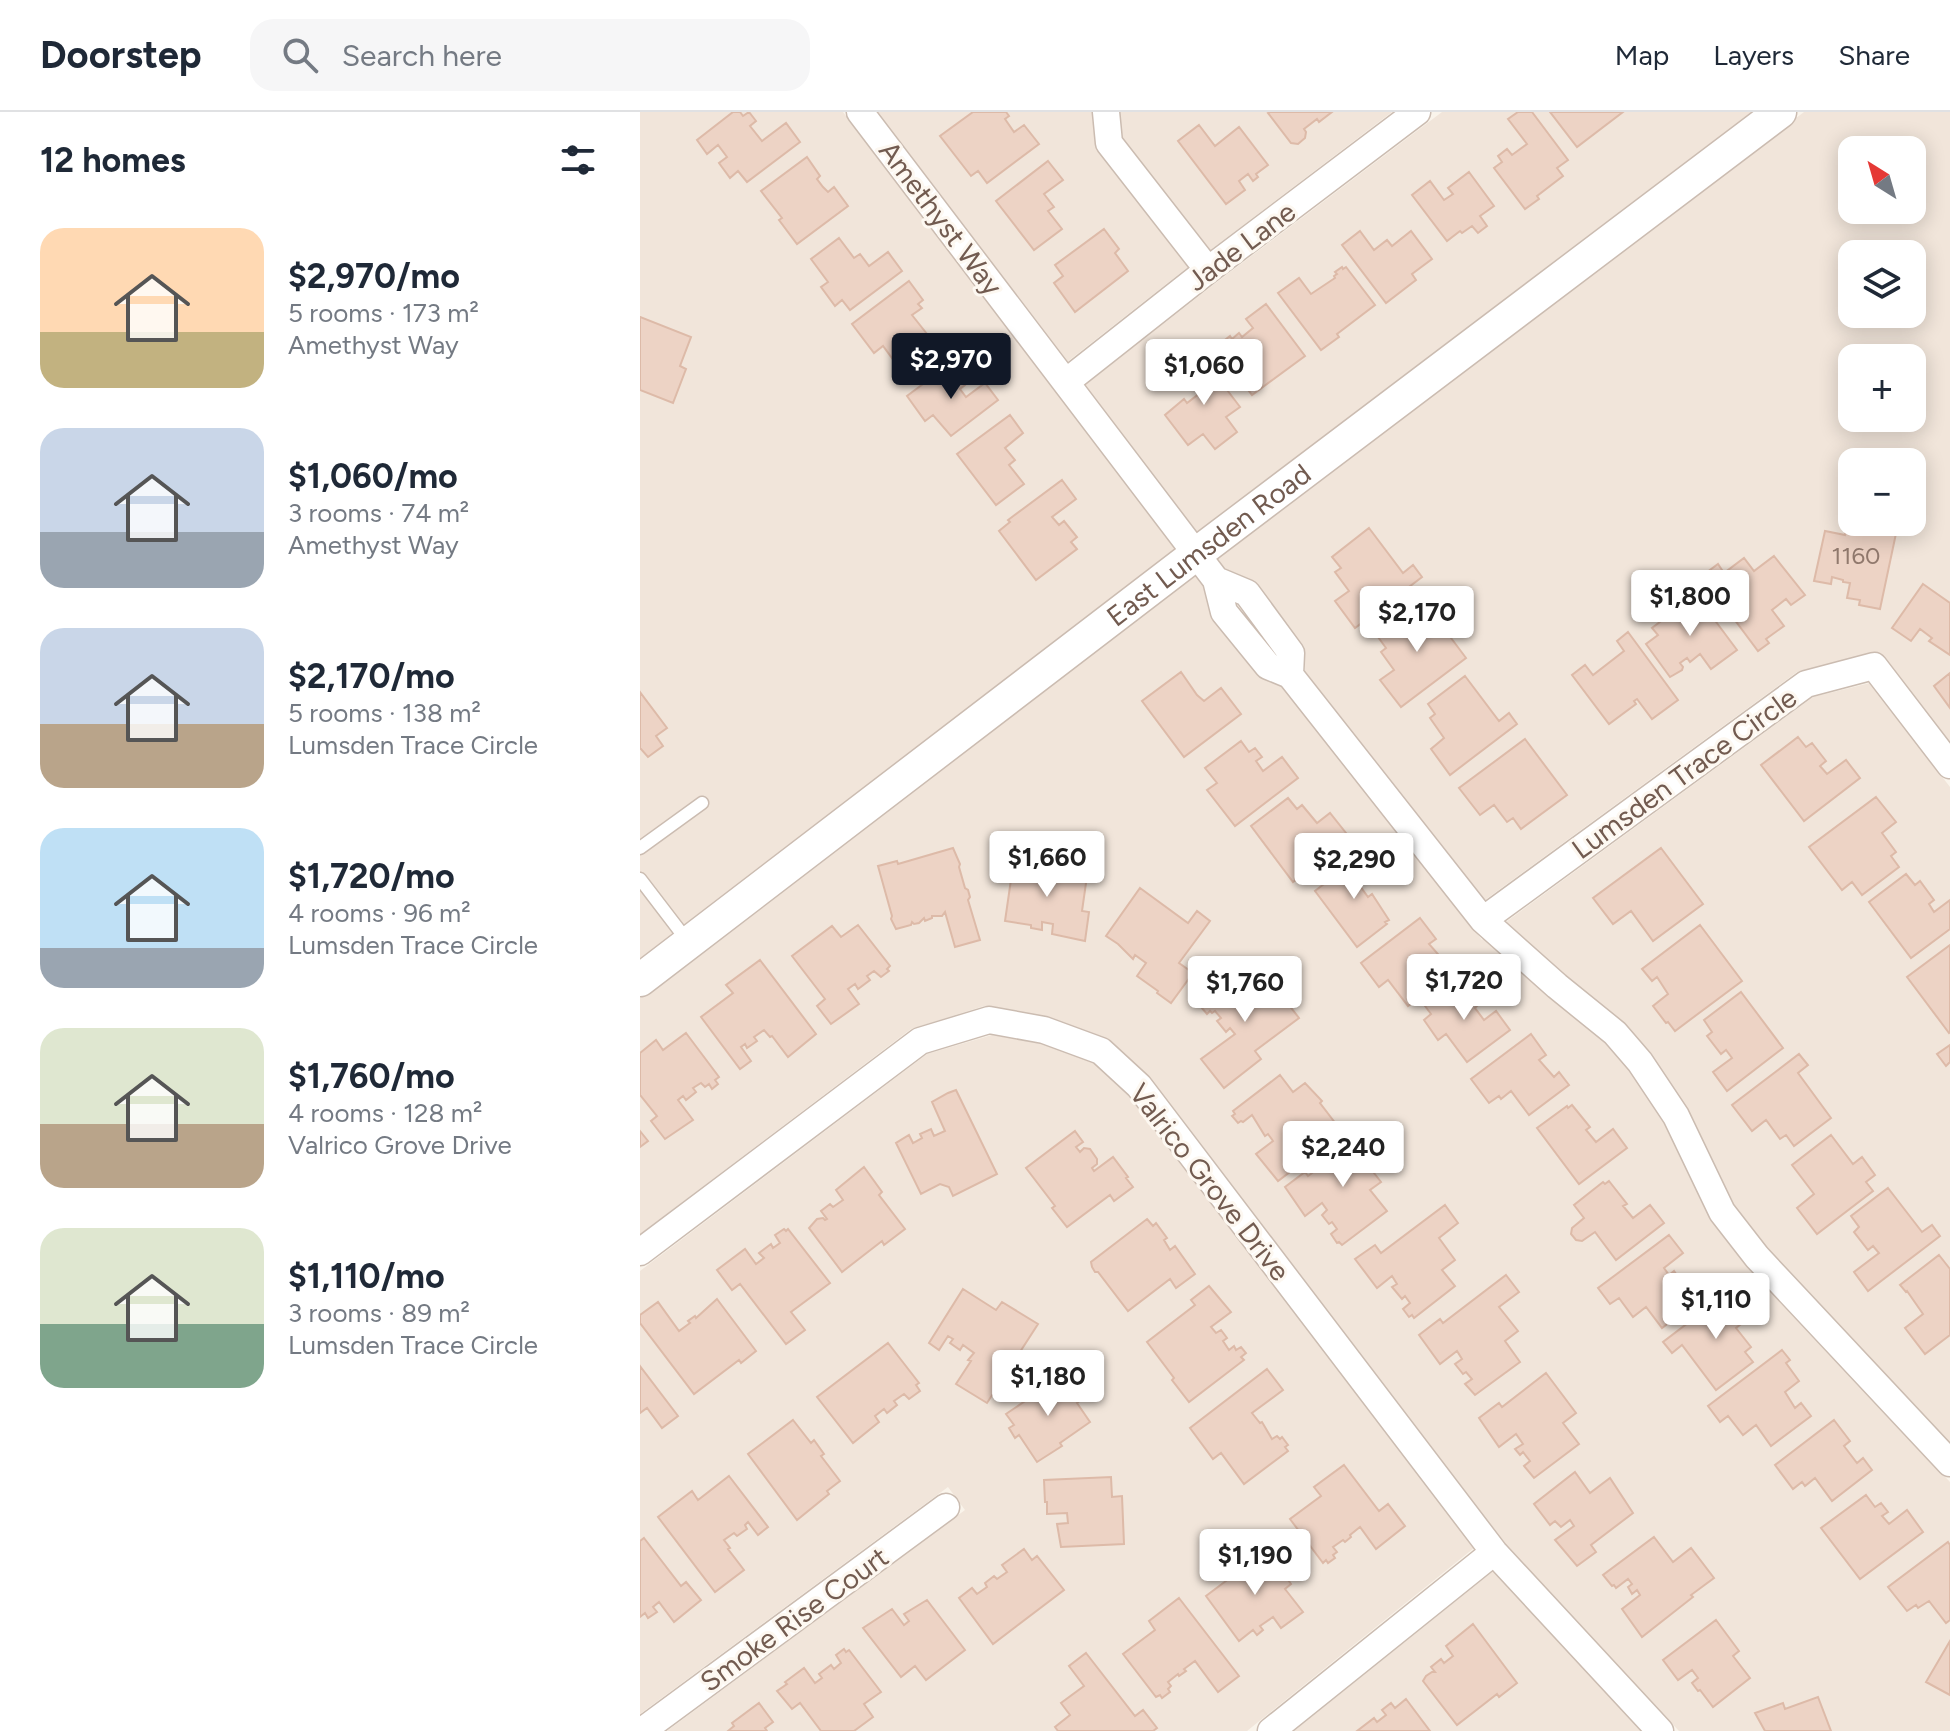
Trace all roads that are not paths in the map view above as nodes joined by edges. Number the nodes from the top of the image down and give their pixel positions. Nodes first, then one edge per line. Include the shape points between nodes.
1 (860, 112) edge
2 (1106, 112) edge
3 (1417, 112) edge
4 (1780, 112) edge
5 (1208, 270) junction
6 (1066, 382) junction
7 (1196, 554) junction
8 (1950, 765) edge
9 (702, 803) dead end
10 (640, 848) edge
11 (640, 879) edge
12 (1483, 920) junction
13 (689, 944) junction
14 (640, 980) edge
15 (640, 1252) edge
16 (1950, 1463) edge
17 (946, 1507) dead end
18 (1494, 1552) junction
19 (642, 1731) edge
20 (1271, 1731) edge
21 (1660, 1731) edge

1 - 6 street, Amethyst Way
2 - 5 street via 1109,143
3 - 5 street, Jade Lane
4 - 7 street, East Lumsden Road
5 - 6 street, Jade Lane
6 - 7 street, Amethyst Way
7 - 12 street via 1216,580 1224,612 1268,666 1290,675
7 - 13 street, East Lumsden Road
8 - 12 street, Lumsden Trace Circle via 1874,666 1806,684
9 - 10 lane
11 - 13 lane
12 - 16 street via 1615,1033 1640,1062 1676,1116 1722,1212 1757,1257
13 - 14 street, East Lumsden Road
15 - 18 street, Valrico Grove Drive via 920,1041 989,1020 1044,1030 1101,1051 1139,1086
17 - 19 street, Smoke Rise Court
18 - 20 street
18 - 21 street, Valrico Grove Drive

